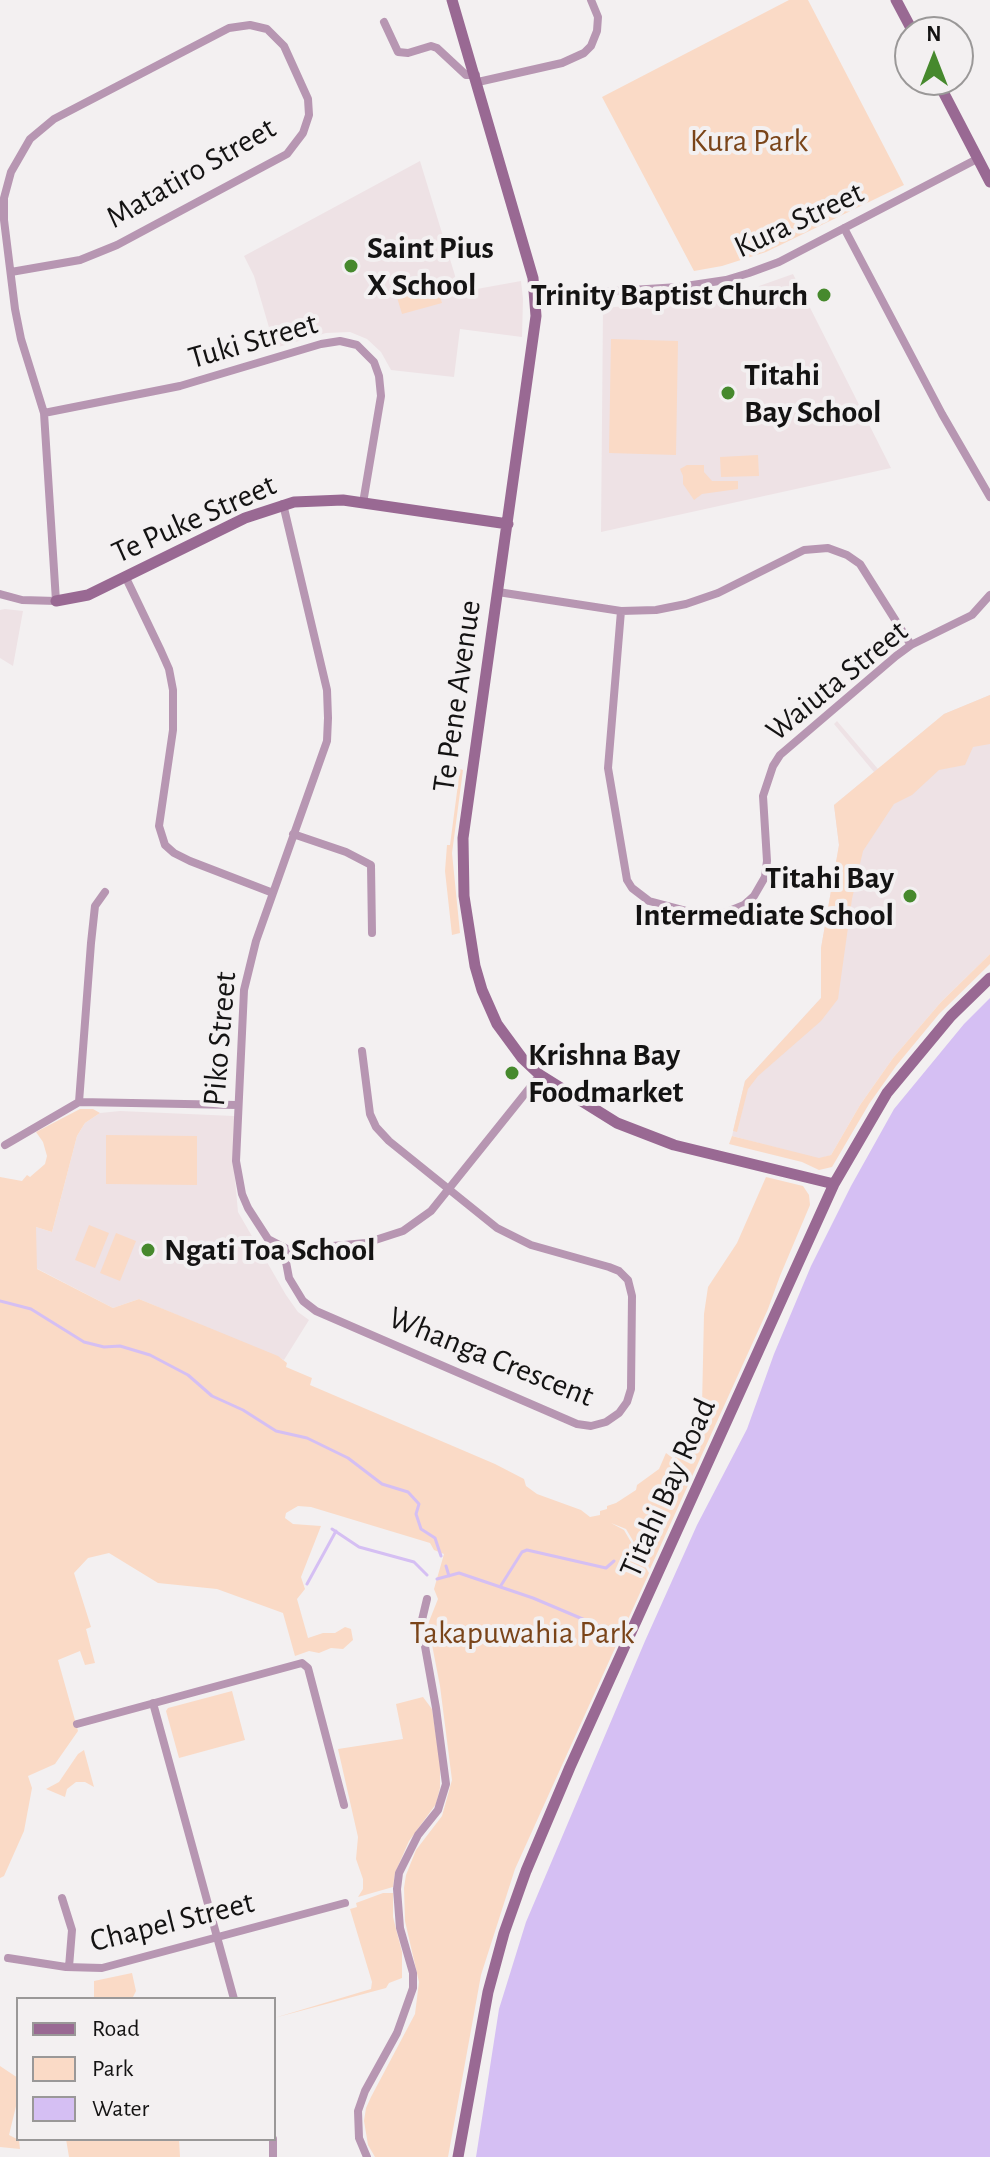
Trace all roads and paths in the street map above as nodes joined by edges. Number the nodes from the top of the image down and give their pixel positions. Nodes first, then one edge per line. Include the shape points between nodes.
1 (452, 0) edge
2 (591, 0) edge
3 (384, 22) dead end
4 (477, 79) junction
5 (945, 96) edge
6 (977, 159) junction
7 (990, 182) edge
8 (844, 228) junction
9 (11, 272) junction
10 (535, 296) junction
11 (44, 413) junction
12 (990, 497) edge
13 (363, 503) junction
14 (283, 504) junction
15 (508, 524) junction
16 (126, 578) junction
17 (498, 592) junction
18 (0, 594) edge
19 (990, 595) edge
20 (56, 601) junction
21 (621, 611) junction
22 (911, 645) junction
23 (293, 834) junction
24 (105, 892) dead end
25 (273, 893) junction
26 (372, 933) dead end
27 (990, 978) edge
28 (362, 1051) dead end
29 (540, 1075) junction
30 (79, 1102) junction
31 (237, 1105) junction
32 (5, 1145) dead end
33 (834, 1184) junction
34 (449, 1189) junction
35 (289, 1250) junction
36 (427, 1599) dead end
37 (153, 1703) junction
38 (77, 1724) dead end
39 (344, 1805) dead end
40 (62, 1898) dead end
41 (345, 1903) dead end
42 (217, 1938) junction
43 (8, 1958) dead end
44 (69, 1967) junction
45 (233, 1997) edge
46 (367, 2157) edge
47 (458, 2157) edge

1 - 4 street, Te Pene Avenue
2 - 4 street via 597,31 584,53 562,63
3 - 4 street via 398,52 437,48
4 - 10 street, Te Pene Avenue
5 - 6 street
6 - 7 street
6 - 8 street, Kura Street
8 - 10 street, Kura Street via 771,266 726,280
8 - 12 street
9 - 9 street, Matatiro Street via 4,198 22,151 42,128 229,28 267,29 284,46 308,99 309,115 287,154 117,245 80,260
9 - 11 street, Matatiro Street via 21,339
10 - 15 street, Te Pene Avenue via 535,338
11 - 13 street, Tuki Street via 180,386 321,344 357,345 374,362 381,396
11 - 20 street, Matatiro Street
13 - 14 street, Te Puke Street via 325,499
13 - 15 street, Te Puke Street
14 - 16 street, Te Puke Street
14 - 23 street, Piko Street via 327,690 327,741
15 - 17 street, Te Pene Avenue
16 - 20 street, Te Puke Street via 88,595
16 - 25 street via 169,669 173,690 173,730 159,826 165,845 190,861
17 - 21 street
17 - 29 street, Te Pene Avenue via 463,838 464,896 475,966 490,1010 509,1043
18 - 20 street, Te Puke Street
19 - 22 street, Waiuta Street via 961,622
21 - 22 street via 701,600 804,550 828,548 860,564
21 - 22 street, Waiuta Street via 608,768 623,867 632,888 649,901 702,915 736,910 754,896 765,877 763,796 780,755
23 - 25 street, Piko Street
23 - 26 street via 371,865
24 - 30 street via 95,906
25 - 31 street, Piko Street via 244,990
27 - 33 street, Titahi Bay Road via 887,1093
28 - 34 street via 367,1102 376,1127
29 - 33 street, Te Pene Avenue via 638,1133
29 - 34 street
30 - 31 street
30 - 32 street
31 - 35 street, Piko Street via 236,1161 242,1194 262,1232
33 - 47 street, Titahi Bay Road via 526,1871 488,1992
34 - 35 street via 431,1211 387,1238
34 - 35 street, Whanga Crescent via 518,1240 609,1267 628,1280 631,1389 612,1419 600,1425 577,1424 316,1311 289,1278
36 - 46 street via 421,1624 446,1784 438,1810 399,1873 400,1928 413,1988 403,2021 358,2111 359,2138
37 - 38 street
37 - 39 street via 302,1663 308,1668
37 - 42 street
40 - 44 street via 72,1930
41 - 42 street, Chapel Street
42 - 44 street, Chapel Street via 109,1967
42 - 45 street
43 - 44 street, Chapel Street

